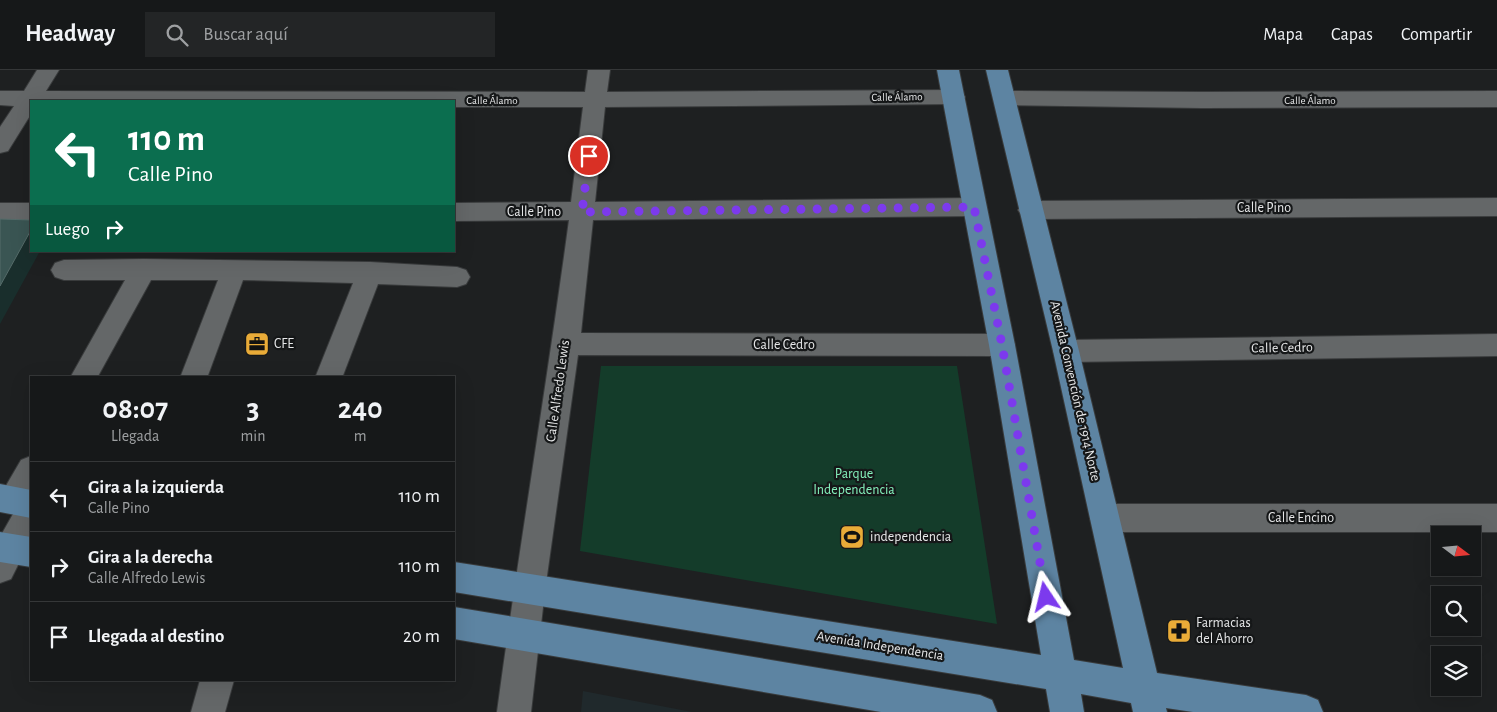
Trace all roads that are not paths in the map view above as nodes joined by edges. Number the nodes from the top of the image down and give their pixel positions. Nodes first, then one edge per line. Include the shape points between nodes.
1 (48, 70) edge
2 (599, 70) edge
3 (948, 70) edge
4 (997, 70) edge
5 (954, 97) junction
6 (0, 98) edge
7 (30, 98) junction
8 (1004, 98) junction
9 (596, 100) junction
10 (1497, 100) edge
11 (0, 144) edge
12 (974, 207) junction
13 (1497, 207) edge
14 (1030, 210) junction
15 (0, 212) edge
16 (30, 212) edge
17 (455, 212) edge
18 (582, 212) junction
19 (144, 269) junction
20 (64, 270) dead end
21 (234, 270) junction
22 (370, 272) junction
23 (457, 277) dead end
24 (566, 344) junction
25 (1002, 345) junction
26 (1497, 345) edge
27 (1066, 351) junction
28 (84, 376) edge
29 (194, 376) edge
30 (329, 376) edge
31 (30, 471) edge
32 (19, 503) edge
33 (1105, 518) junction
34 (1497, 518) edge
35 (10, 554) edge
36 (455, 577) edge
37 (529, 590) junction
38 (455, 622) edge
39 (523, 634) junction
40 (1059, 674) junction
41 (217, 681) edge
42 (1147, 700) edge
43 (208, 712) edge
44 (514, 712) edge
45 (980, 712) edge
46 (1067, 712) edge
47 (1306, 712) edge

1 - 7 street
2 - 9 street, Calle Alfredo Lewis
3 - 5 main road
4 - 8 main road, Avenida Convención de 1914 Norte
5 - 9 street, Calle Álamo
5 - 12 main road
6 - 7 street, Calle Álamo
7 - 9 street, Calle Álamo
7 - 11 street
8 - 10 street, Calle Álamo
8 - 14 main road, Avenida Convención de 1914 Norte
9 - 18 street, Calle Alfredo Lewis
12 - 18 street, Calle Pino
12 - 25 main road
13 - 14 street, Calle Pino
14 - 27 main road, Avenida Convención de 1914 Norte
15 - 16 street
17 - 18 street, Calle Pino
18 - 24 street, Calle Alfredo Lewis
19 - 20 street
19 - 21 street
19 - 28 street
21 - 22 street
21 - 29 street
22 - 23 street
22 - 30 street
24 - 25 street, Calle Cedro
24 - 37 street, Calle Alfredo Lewis
25 - 40 main road
26 - 27 street, Calle Cedro
27 - 33 main road, Avenida Convención de 1914 Norte
31 - 32 street
32 - 35 street
33 - 34 street, Calle Encino
33 - 42 main road, Avenida Convención de 1914 Norte
36 - 37 main road, Avenida Independencia
37 - 39 street, Calle Alfredo Lewis
37 - 40 main road, Avenida Independencia
38 - 39 main road
39 - 44 street, Calle Alfredo Lewis
39 - 45 main road
40 - 42 main road, Avenida Independencia
40 - 46 main road
41 - 43 street
42 - 47 main road, Avenida Independencia

